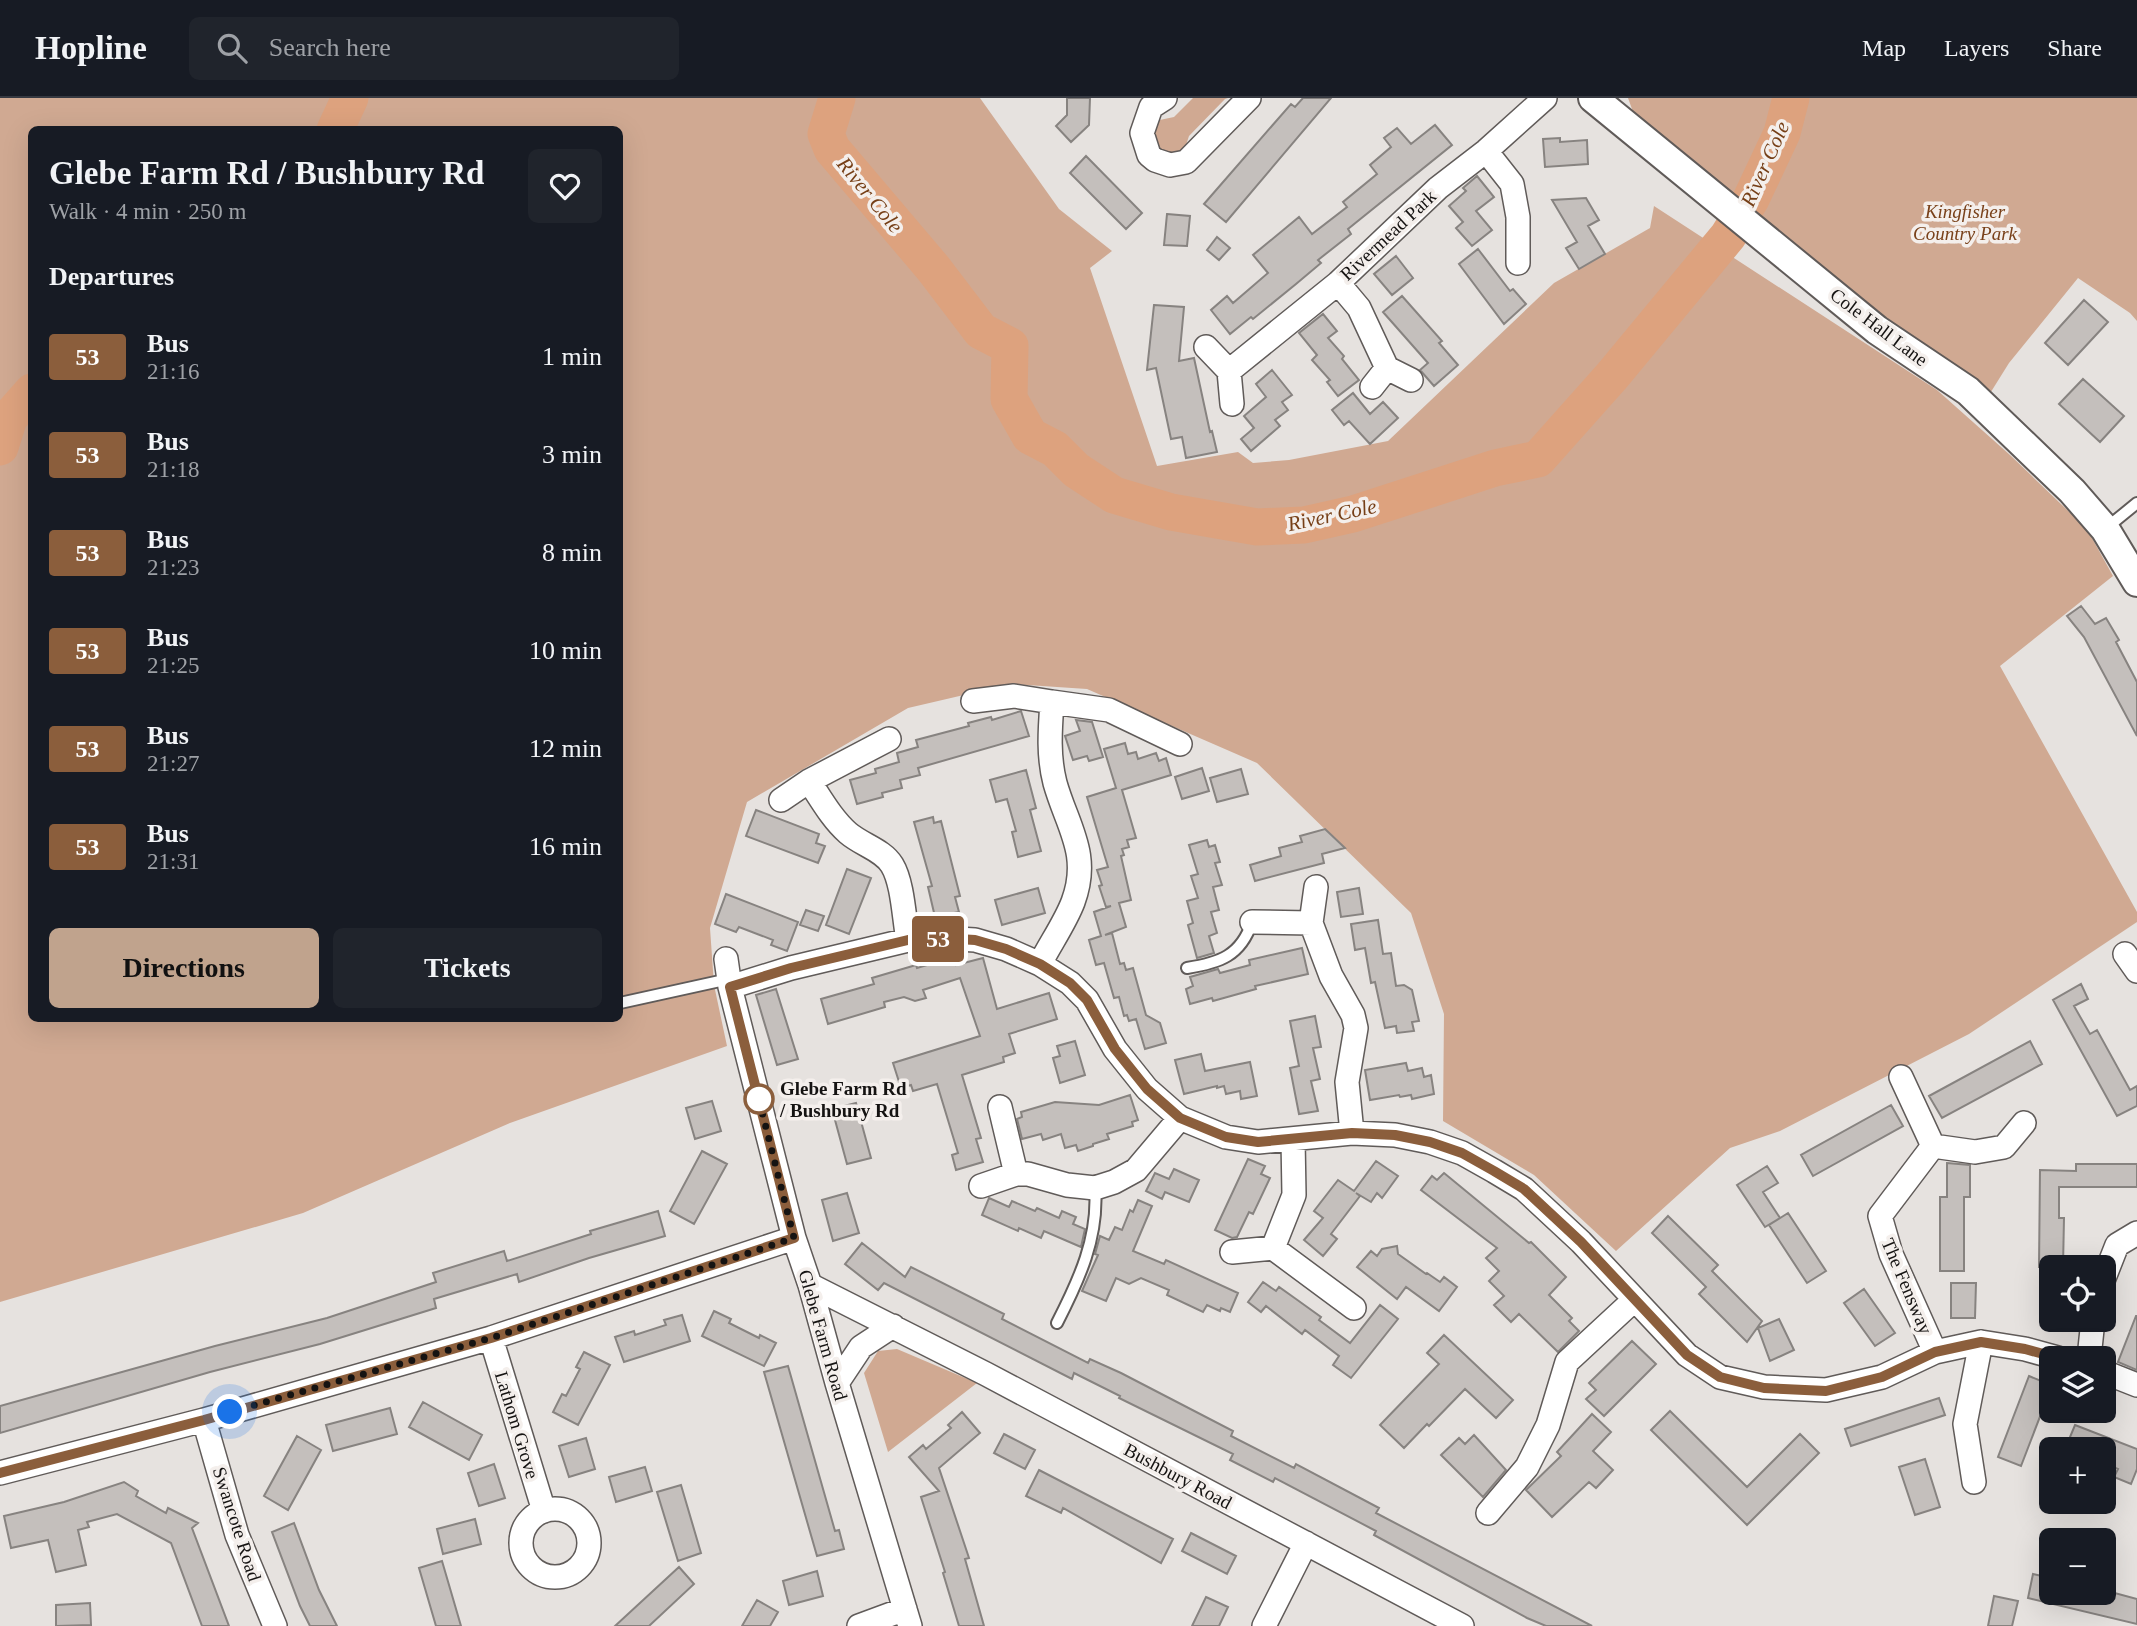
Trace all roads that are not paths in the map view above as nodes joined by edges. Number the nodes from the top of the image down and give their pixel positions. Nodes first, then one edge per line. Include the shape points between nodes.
1 (1250, 98) edge
2 (1545, 98) edge
3 (1593, 98) edge
4 (1153, 101) edge
5 (1486, 151) junction
6 (1518, 263) dead end
7 (1338, 283) junction
8 (1206, 347) dead end
9 (1387, 368) junction
10 (1229, 371) junction
11 (1411, 380) dead end
12 (1372, 387) dead end
13 (1232, 404) dead end
14 (2137, 503) edge
15 (2105, 529) junction
16 (2137, 582) edge
17 (973, 701) dead end
18 (1052, 702) junction
19 (889, 738) dead end
20 (1180, 744) dead end
21 (809, 781) junction
22 (781, 800) dead end
23 (1316, 887) dead end
24 (1252, 922) joint
25 (1311, 923) junction
26 (908, 940) junction
27 (1040, 964) junction
28 (1187, 968) dead end
29 (729, 975) junction
30 (623, 1002) edge
31 (1902, 1077) dead end
32 (1000, 1107) dead end
33 (1180, 1118) junction
34 (2024, 1123) dead end
35 (1352, 1133) junction
36 (1293, 1139) junction
37 (1933, 1146) junction
38 (1016, 1174) junction
39 (981, 1186) dead end
40 (1095, 1188) junction
41 (2137, 1233) edge
42 (794, 1238) junction
43 (1273, 1248) junction
44 (1232, 1252) dead end
45 (2113, 1255) edge
46 (810, 1284) junction
47 (1634, 1300) junction
48 (1354, 1308) dead end
49 (1058, 1323) dead end
50 (893, 1326) junction
51 (491, 1338) junction
52 (1981, 1342) junction
53 (1935, 1352) junction
54 (2039, 1353) edge
55 (2116, 1377) edge
56 (837, 1384) junction
57 (2137, 1385) edge
58 (204, 1420) junction
59 (0, 1473) edge
60 (1974, 1482) dead end
61 (544, 1511) dead end
62 (1488, 1513) dead end
63 (1306, 1543) junction
64 (908, 1618) edge
65 (275, 1626) edge
66 (859, 1626) edge
67 (1264, 1626) edge
68 (1462, 1626) edge

1 - 4 street via 1186,162 1170,165 1154,160 1144,145 1142,133
2 - 5 street, Rivermead Park
3 - 15 street, Cole Hall Lane via 1877,330 1968,391
5 - 6 street via 1512,184
5 - 7 street, Rivermead Park via 1438,188
7 - 9 street via 1359,308
7 - 10 street, Rivermead Park
8 - 10 street
9 - 11 street
9 - 12 street
10 - 13 street
14 - 15 lane
15 - 16 street, Cole Hall Lane
17 - 18 street via 1014,696
18 - 20 street via 1110,710
18 - 27 street via 1048,744 1055,783 1079,852 1079,870 1073,901
19 - 21 street
21 - 22 street
21 - 26 street via 849,834 892,863
23 - 25 street
24 - 25 street
24 - 28 lane via 1247,938 1233,952 1213,964
25 - 35 street via 1356,1028 1347,1082
26 - 27 street via 975,940
26 - 29 street via 791,968
27 - 33 street via 1087,1000 1115,1049 1147,1089
29 - 30 lane
29 - 42 street, Glebe Farm Road
31 - 37 street
32 - 38 street
33 - 36 street via 1226,1137 1258,1142
33 - 40 street via 1136,1170
34 - 37 street via 2004,1147 1975,1152
35 - 36 street
35 - 47 street via 1430,1142 1494,1171 1524,1189
36 - 43 street via 1294,1195
37 - 53 street, The Fensway via 1880,1216 1891,1255
38 - 39 street
38 - 40 street
40 - 49 lane via 1097,1205 1089,1251
41 - 45 street via 2117,1245
42 - 46 street, Glebe Farm Road
42 - 51 street
43 - 44 street
43 - 48 street
46 - 50 street, Bushbury Road
46 - 56 street, Glebe Farm Road
47 - 53 street via 1687,1355 1720,1377 1764,1388 1826,1391 1882,1377
47 - 62 street via 1567,1362 1548,1425 1527,1467
50 - 56 street via 861,1347
50 - 63 street, Bushbury Road
51 - 58 street
51 - 61 street, Lathom Grove
52 - 53 street
52 - 54 street
52 - 60 street via 1965,1424
55 - 57 street
56 - 64 street, Glebe Farm Road
58 - 59 street
58 - 65 street, Swancote Road via 237,1535
63 - 67 street
63 - 68 street, Bushbury Road
64 - 66 street

